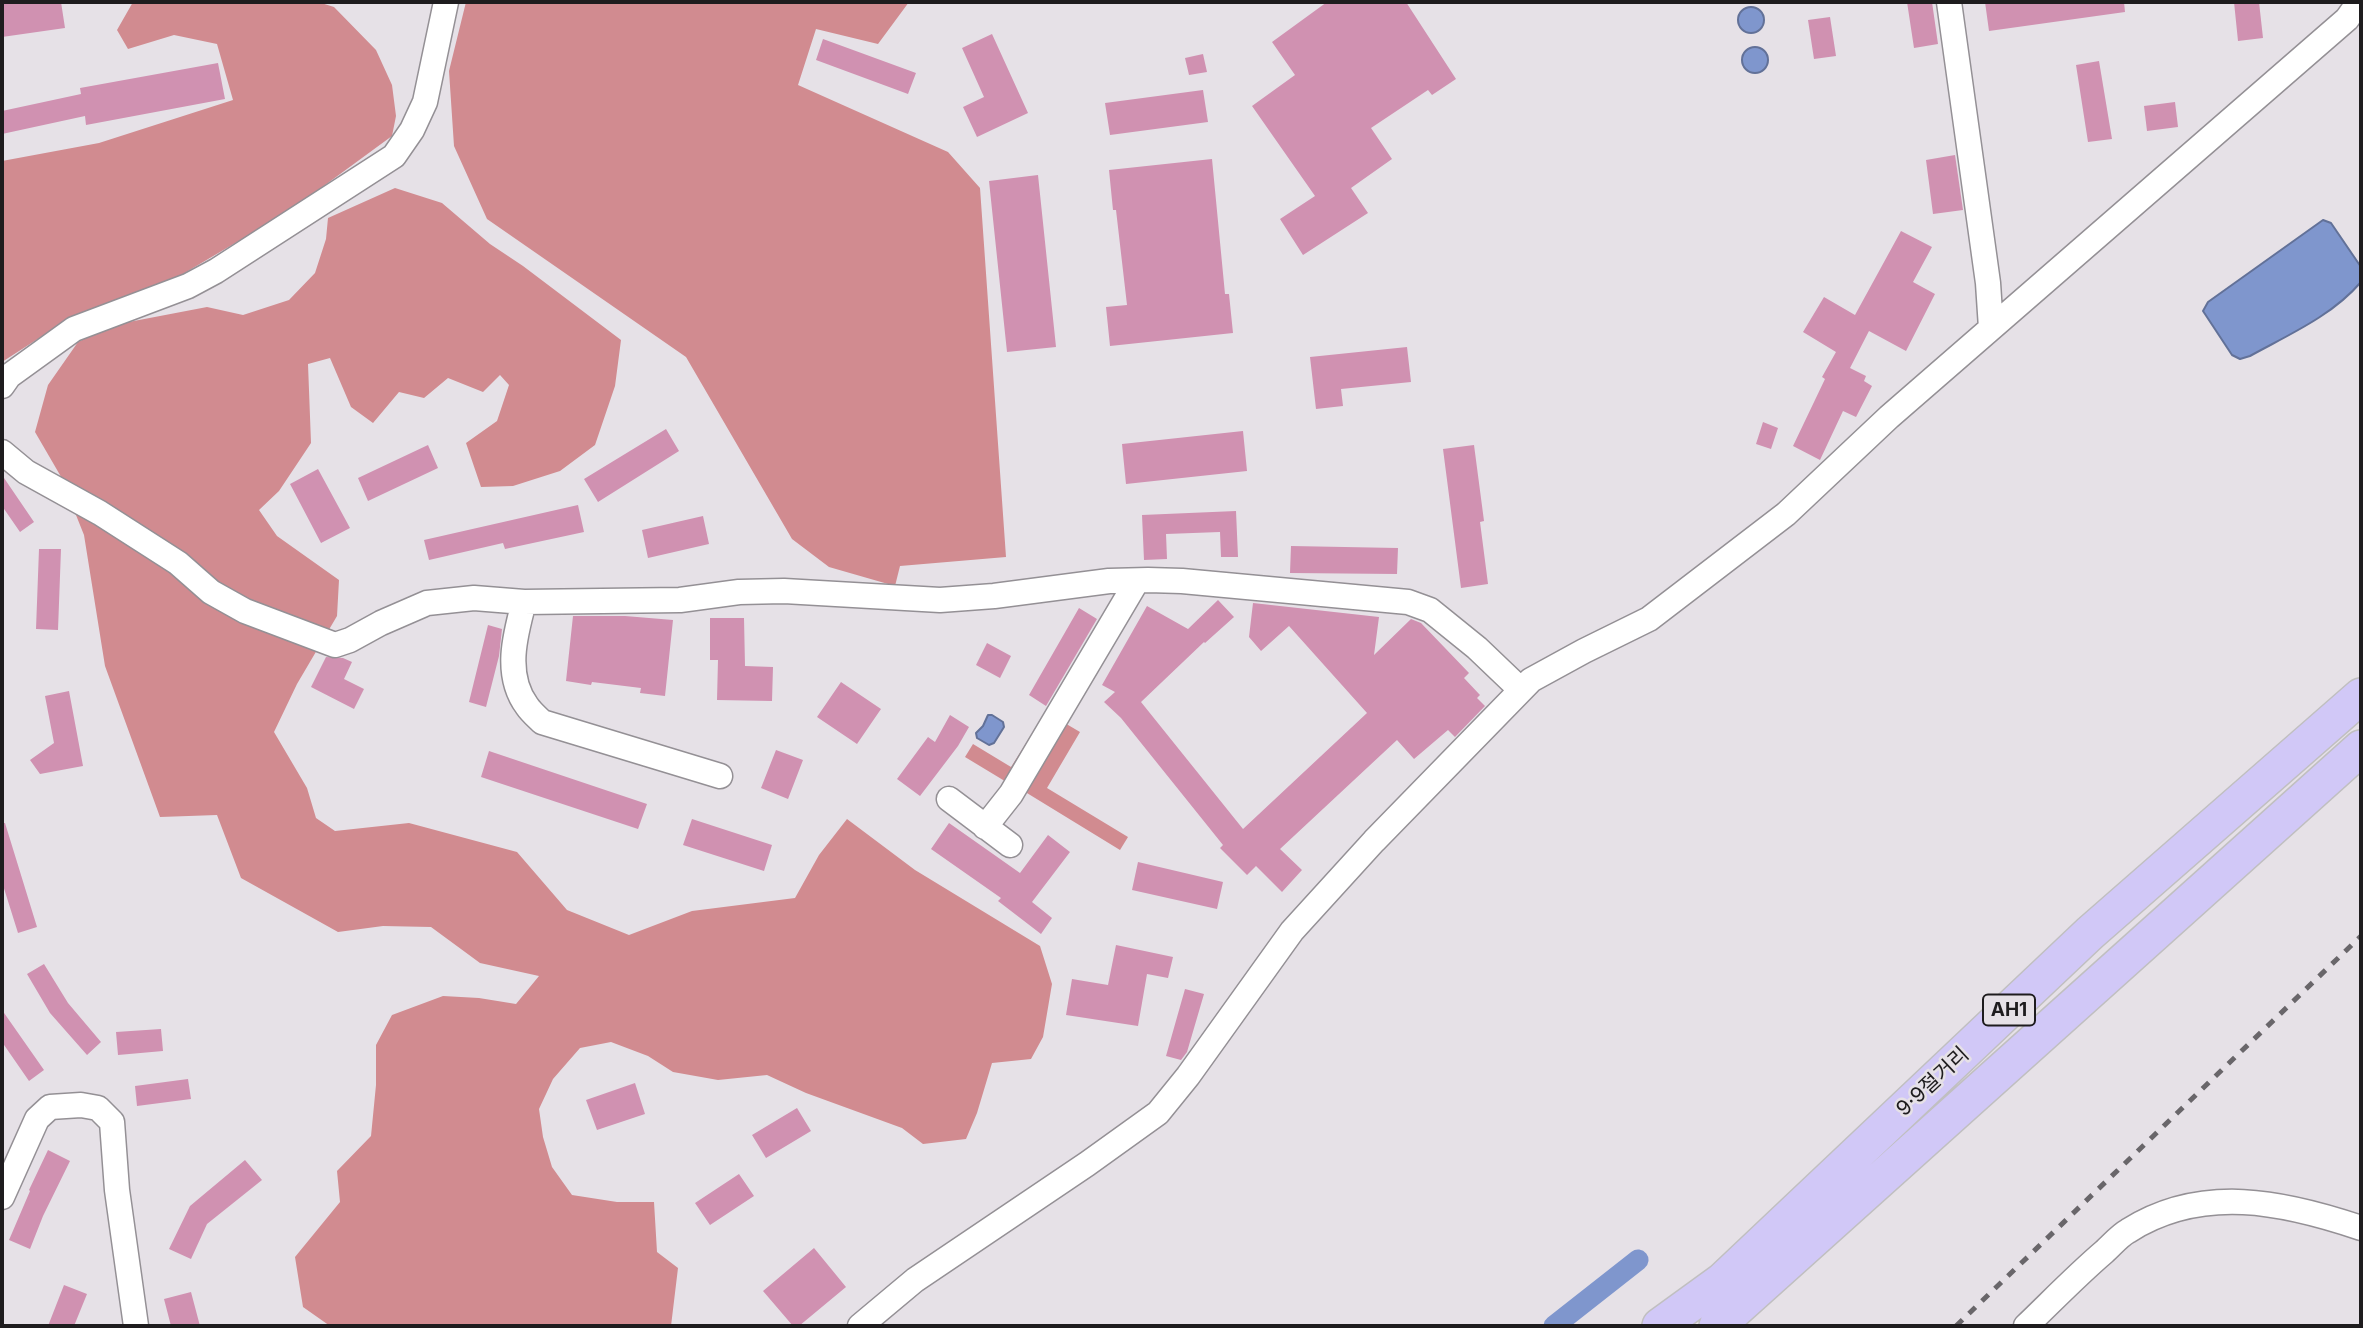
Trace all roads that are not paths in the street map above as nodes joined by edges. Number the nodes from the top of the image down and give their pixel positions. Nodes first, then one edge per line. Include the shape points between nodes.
1 (446, 2) edge
2 (1949, 2) edge
3 (2359, 2) edge
4 (1991, 328) junction
5 (2, 386) edge
6 (2, 452) edge
7 (1137, 581) junction
8 (524, 602) junction
9 (1521, 690) junction
10 (2361, 696) edge
11 (2361, 748) edge
12 (720, 776) dead end
13 (949, 799) dead end
14 (985, 827) junction
15 (1010, 845) dead end
16 (2, 1197) edge
17 (2361, 1228) edge
18 (136, 1326) edge
19 (860, 1326) edge
20 (1660, 1326) edge
21 (1717, 1326) edge
22 (2026, 1326) edge

1 - 5 street via 425,102 394,156 198,281 74,329
2 - 4 street
3 - 4 street via 2347,19 2290,71
4 - 9 street via 1786,514 1717,568 1649,619 1531,680
6 - 8 street via 26,472 178,563 211,592 245,611 335,645 428,603 474,598
7 - 8 street via 940,600 784,591 680,600
7 - 9 street via 1408,602 1430,610
7 - 14 street via 1011,794
8 - 12 street via 512,659 526,705 542,722
9 - 19 street via 1292,931 1158,1113 915,1280
10 - 20 highway, 9·9절거리 / AH1 via 2090,933 1722,1281
11 - 21 highway, 9·9절거리 / AH1
13 - 14 street
14 - 15 street
16 - 18 street via 37,1119 50,1107 98,1108 112,1122
17 - 22 street via 2303,1209 2264,1203 2204,1203 2162,1213 2127,1231

